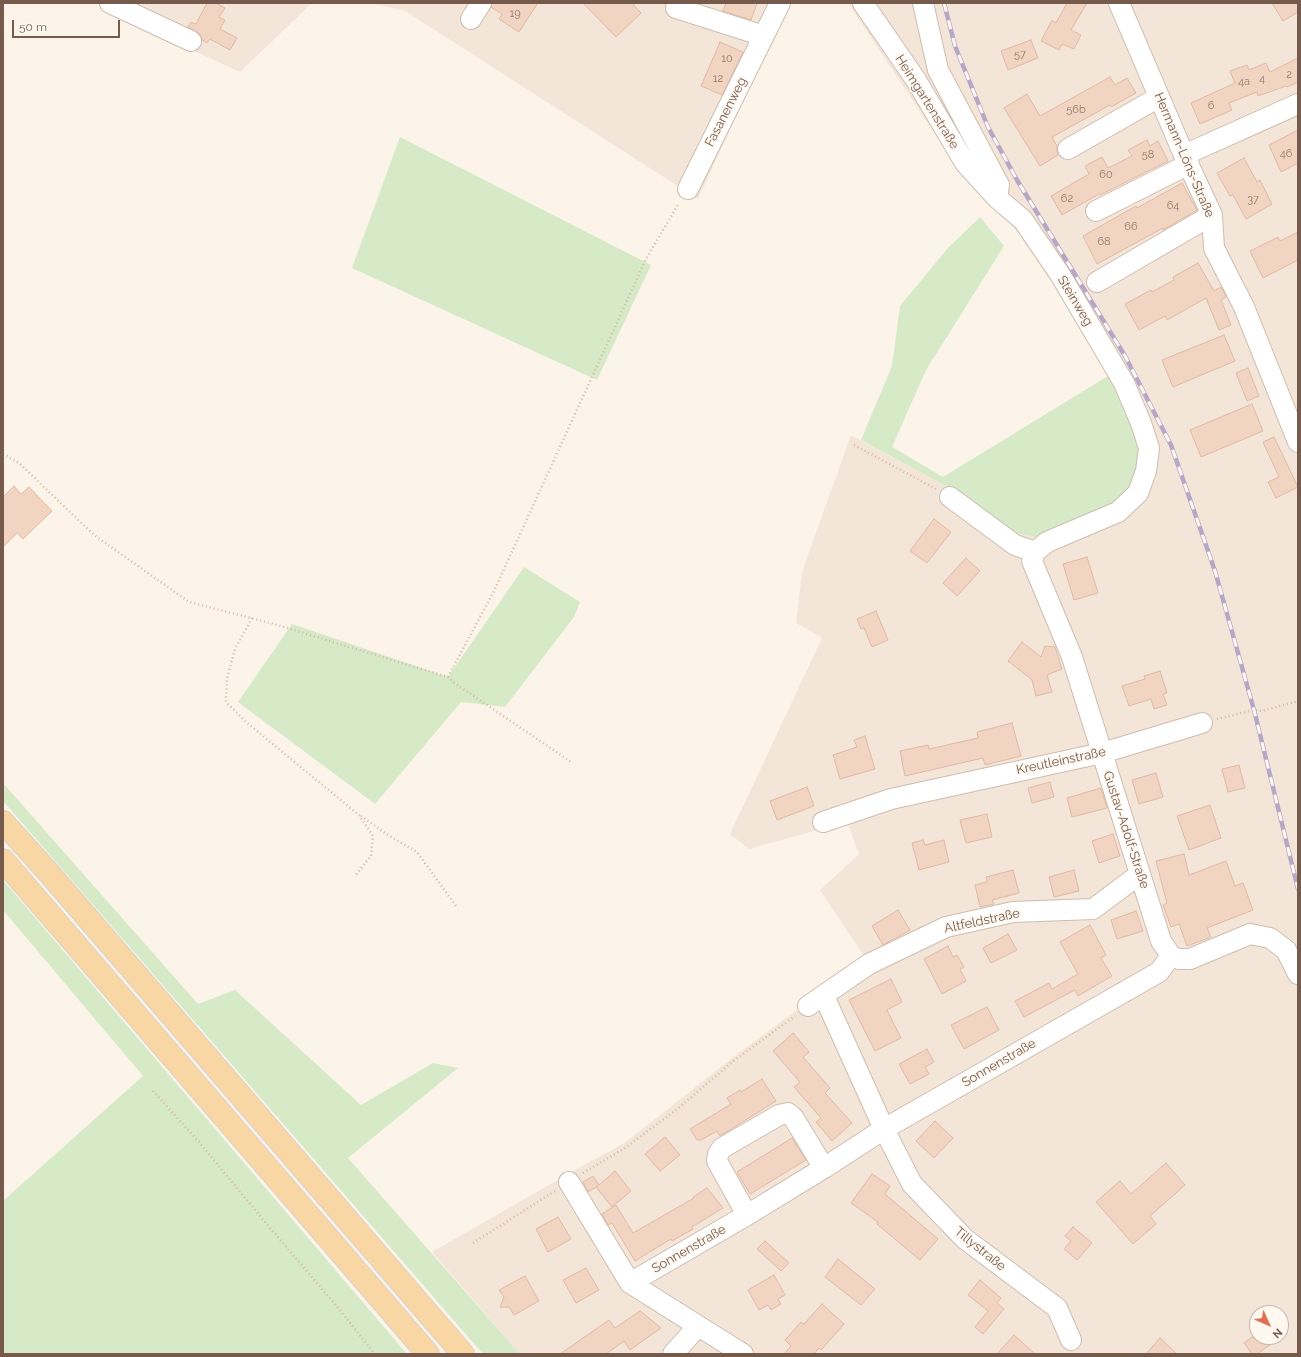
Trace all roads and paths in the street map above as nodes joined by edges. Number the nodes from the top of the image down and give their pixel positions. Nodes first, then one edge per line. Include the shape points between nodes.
1 (110, 3) edge
2 (481, 3) edge
3 (780, 3) edge
4 (862, 3) edge
5 (923, 3) edge
6 (1119, 3) edge
7 (676, 8) dead end
8 (471, 20) dead end
9 (764, 36) junction
10 (190, 41) dead end
11 (938, 70) junction
12 (916, 80) junction
13 (1160, 97) junction
14 (1298, 104) edge
15 (1068, 149) dead end
16 (1186, 160) junction
17 (688, 189) joint
18 (996, 198) junction
19 (1096, 211) dead end
20 (1212, 215) junction
21 (1098, 282) dead end
22 (1298, 442) edge
23 (854, 445) dead end
24 (3, 454) edge
25 (950, 497) joint
26 (1033, 557) junction
27 (252, 618) junction
28 (448, 677) junction
29 (1298, 700) edge
30 (1202, 723) joint
31 (1102, 753) junction
32 (571, 762) dead end
33 (359, 815) junction
34 (3, 822) edge
35 (823, 822) dead end
36 (3, 860) edge
37 (1140, 874) junction
38 (356, 876) dead end
39 (456, 906) dead end
40 (1171, 956) junction
41 (1298, 974) edge
42 (816, 1001) junction
43 (153, 1091) dead end
44 (884, 1129) junction
45 (824, 1168) junction
46 (569, 1182) junction
47 (747, 1215) junction
48 (473, 1242) dead end
49 (630, 1283) junction
50 (698, 1326) junction
51 (1071, 1340) dead end
52 (375, 1354) edge
53 (428, 1354) edge
54 (463, 1354) edge
55 (673, 1354) edge
56 (743, 1354) edge

1 - 10 street
2 - 8 street
3 - 9 street, Fasanenweg
4 - 12 street, Heimgartenstraße
5 - 11 street
6 - 13 street, Hermann-Löns-Straße
7 - 9 street
9 - 17 street, Fasanenweg
11 - 12 street
11 - 18 street via 999,185
12 - 18 street, Heimgartenstraße via 965,163
13 - 15 street
13 - 16 street, Hermann-Löns-Straße
14 - 16 street
16 - 19 street
16 - 20 street, Hermann-Löns-Straße
17 - 28 path via 646,259 494,591
18 - 26 street, Steinweg via 1023,220 1061,276 1124,383 1149,448 1146,471 1138,493 1118,512 1047,542
20 - 21 street
20 - 22 street, Hermann-Löns-Straße via 1214,248 1244,307
23 - 25 path
24 - 27 path via 19,463 94,535 189,602
25 - 26 street
26 - 31 street, Gustav-Adolf-Straße via 1072,657
27 - 28 path
27 - 33 path via 234,649 227,678 226,702 246,722
28 - 32 path
29 - 30 path via 1262,711 1254,710
30 - 31 street, Kreutleinstraße
31 - 35 street, Kreutleinstraße via 891,799
31 - 37 street, Gustav-Adolf-Straße
33 - 38 path via 373,836 370,856
33 - 39 path via 417,852
34 - 54 main road
36 - 53 main road
37 - 40 street, Gustav-Adolf-Straße via 1161,941
37 - 42 street, Altfeldstraße via 1093,909 1013,912 946,926 868,964
40 - 41 street via 1190,959 1250,934 1270,938 1286,950
40 - 44 street, Sonnenstraße via 1159,972
42 - 44 street, Tillystraße
42 - 46 path via 732,1062 680,1107 625,1148
43 - 52 path via 198,1141
44 - 45 street, Sonnenstraße
44 - 51 street, Tillystraße via 912,1184 965,1239 1057,1308
45 - 47 street, Sonnenstraße
45 - 47 street via 794,1116 788,1113 779,1115 722,1148 717,1162
46 - 48 path
46 - 49 street
47 - 49 street, Sonnenstraße
49 - 50 street
50 - 55 street
50 - 56 street

